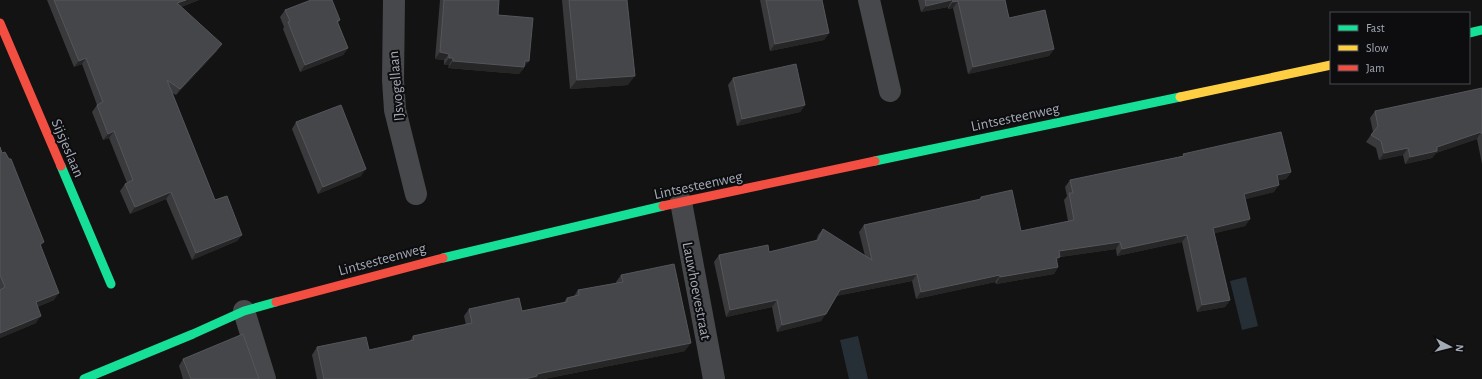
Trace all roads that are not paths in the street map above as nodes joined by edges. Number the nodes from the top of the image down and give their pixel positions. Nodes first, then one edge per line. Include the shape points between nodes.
1 (394, 0) edge
2 (869, 0) edge
3 (0, 23) edge
4 (1482, 30) edge
5 (1470, 33) edge
6 (1330, 65) edge
7 (890, 91) dead end
8 (416, 194) dead end
9 (681, 202) junction
10 (110, 284) dead end
11 (244, 311) junction
12 (84, 379) edge
13 (265, 379) edge
14 (714, 379) edge

1 - 8 street, IJsvogellaan via 392,57 395,110
2 - 7 street
3 - 10 street, Sijsjeslaan
4 - 5 street
6 - 9 street, Lintsesteenweg
9 - 11 street, Lintsesteenweg via 420,263
9 - 14 street, Lauwhoevestraat
11 - 12 street, Lintsesteenweg
11 - 13 street

